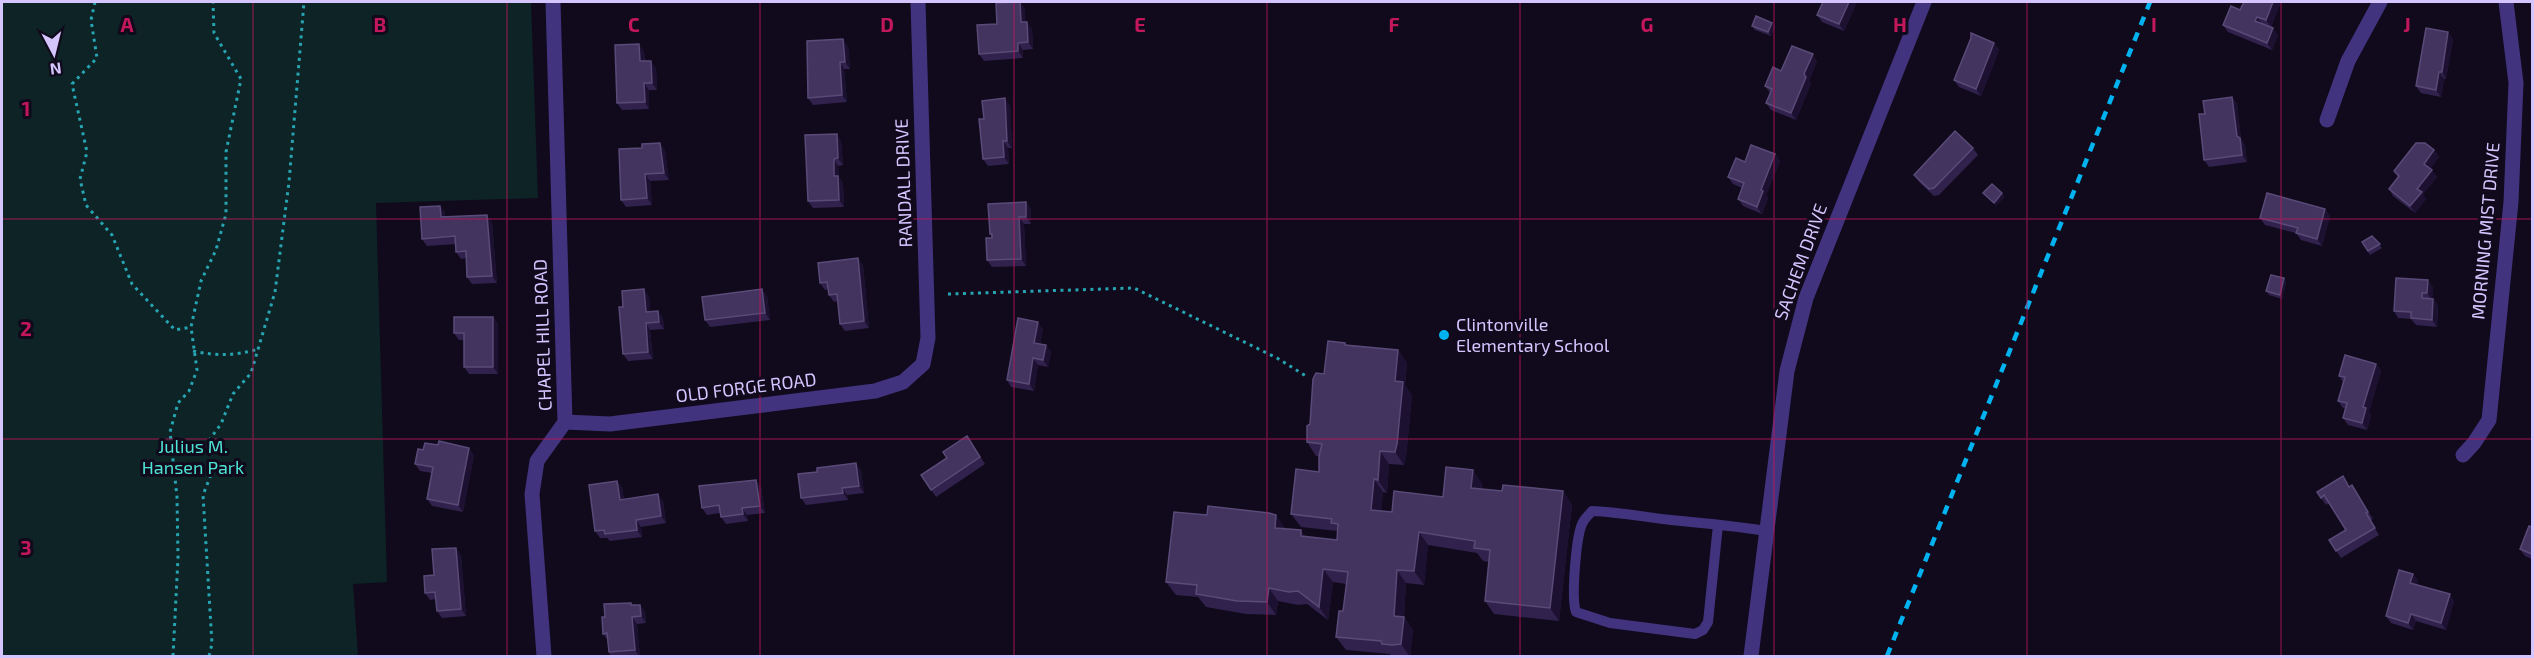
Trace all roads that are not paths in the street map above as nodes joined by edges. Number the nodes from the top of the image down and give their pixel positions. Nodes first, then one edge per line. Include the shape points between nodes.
1 (553, 2) edge
2 (918, 2) edge
3 (1924, 2) edge
4 (2380, 2) edge
5 (2506, 2) edge
6 (2327, 120) dead end
7 (923, 364) joint
8 (565, 422) junction
9 (2463, 455) dead end
10 (1718, 525) junction
11 (1767, 531) junction
12 (544, 657) edge
13 (1752, 657) edge

1 - 8 street, CHAPEL HILL ROAD
2 - 7 street, RANDALL DRIVE via 928,338
3 - 11 street, SACHEM DRIVE via 1806,298 1787,371
4 - 6 street via 2348,61
5 - 9 street, MORNING MIST DRIVE via 2516,84 2511,202 2489,420
7 - 8 street, OLD FORGE ROAD via 903,382 875,391 610,424
8 - 12 street, CHAPEL HILL ROAD via 537,461 532,494
10 - 10 lane via 1592,511 1582,523 1574,579 1576,612 1610,623 1695,634 1703,630 1708,622
10 - 11 lane
11 - 13 street, SACHEM DRIVE

